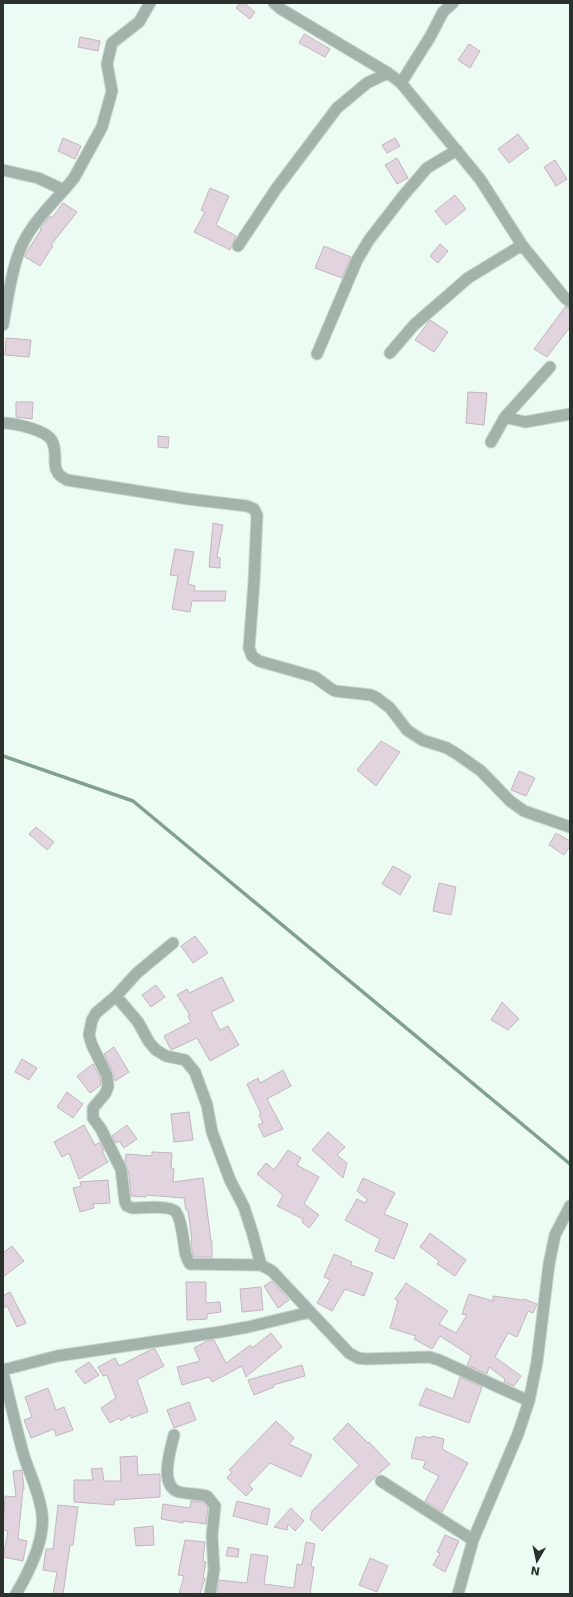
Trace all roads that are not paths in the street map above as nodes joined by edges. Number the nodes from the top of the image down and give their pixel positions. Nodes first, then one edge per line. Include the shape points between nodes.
1 (150, 3) edge
2 (274, 3) edge
3 (453, 3) edge
4 (388, 73) junction
5 (402, 84) junction
6 (457, 150) junction
7 (3, 170) edge
8 (64, 190) junction
9 (522, 245) junction
10 (238, 246) dead end
11 (570, 302) edge
12 (3, 325) edge
13 (390, 353) dead end
14 (317, 354) dead end
15 (550, 367) dead end
16 (570, 414) edge
17 (505, 417) junction
18 (3, 423) edge
19 (491, 442) dead end
20 (570, 826) edge
21 (173, 943) dead end
22 (116, 996) junction
23 (570, 1206) edge
24 (261, 1265) junction
25 (310, 1312) junction
26 (3, 1371) edge
27 (529, 1401) junction
28 (174, 1435) dead end
29 (381, 1482) dead end
30 (473, 1540) junction
31 (16, 1594) edge
32 (210, 1594) edge
33 (458, 1594) edge

1 - 8 street via 139,22 112,43 107,64 112,92 102,127 74,178
2 - 4 street
3 - 5 street via 443,12
4 - 5 street
4 - 10 street via 367,83 337,108 276,189
5 - 6 street
6 - 9 street via 480,179
6 - 14 street via 427,168 369,240 357,260
7 - 8 street via 38,178
8 - 12 street via 36,222 16,258
9 - 11 street via 564,298
9 - 13 street via 468,278 414,324
15 - 17 street
16 - 17 street via 525,422
17 - 19 street
18 - 20 street via 30,428 50,438 57,471 67,480 252,508 257,515 249,648 254,658 315,676 335,691 377,698 390,708 407,730 422,740 457,754 481,772 510,802 524,811
21 - 22 street via 137,973
22 - 24 street via 138,1022 156,1050 191,1064 207,1105 212,1132 230,1180 244,1208
22 - 24 street via 96,1013 89,1035 107,1076 108,1087 93,1108 93,1118 120,1169 125,1202 132,1208 168,1208 174,1211 178,1215 185,1257 190,1264
23 - 27 street via 555,1235
24 - 25 street via 272,1271
25 - 26 street via 220,1332 57,1356
25 - 27 street via 358,1358 439,1360
26 - 31 street via 24,1456 42,1514 40,1539
27 - 30 street via 518,1434
28 - 32 street via 166,1464 168,1480 172,1487 178,1492 207,1496 215,1506 212,1536 214,1570
29 - 30 street
30 - 33 street

